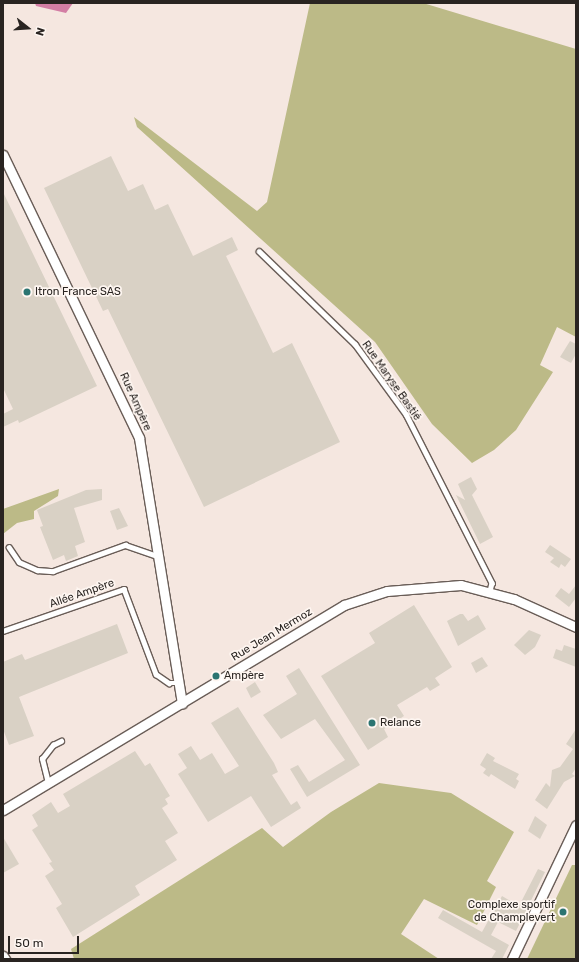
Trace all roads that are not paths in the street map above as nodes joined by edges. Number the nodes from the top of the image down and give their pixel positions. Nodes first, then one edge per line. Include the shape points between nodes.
1 (3, 155) edge
2 (259, 250) dead end
3 (10, 547) dead end
4 (157, 556) junction
5 (490, 591) junction
6 (576, 627) edge
7 (3, 631) edge
8 (179, 684) junction
9 (182, 704) junction
10 (60, 741) dead end
11 (48, 783) junction
12 (3, 810) edge
13 (576, 825) edge
14 (3, 956) edge
15 (5, 959) edge
16 (512, 959) edge

1 - 4 street, Rue Ampère via 134,424 139,438
2 - 5 lane, Rue Maryse Bastié via 355,344 406,414 492,583
3 - 4 lane via 19,562 37,570 53,571 125,545
4 - 8 street, Rue Ampère
5 - 6 street, Rue Jean Mermoz
5 - 9 street, Rue Jean Mermoz via 461,585 406,588 344,605
7 - 8 lane, Allée Ampère via 124,589 156,674 169,683
8 - 9 street, Rue Ampère
9 - 11 street, Rue Jean Mermoz
10 - 11 lane via 53,745 42,759
11 - 12 street, Rue Jean Mermoz
13 - 16 street
14 - 15 street

